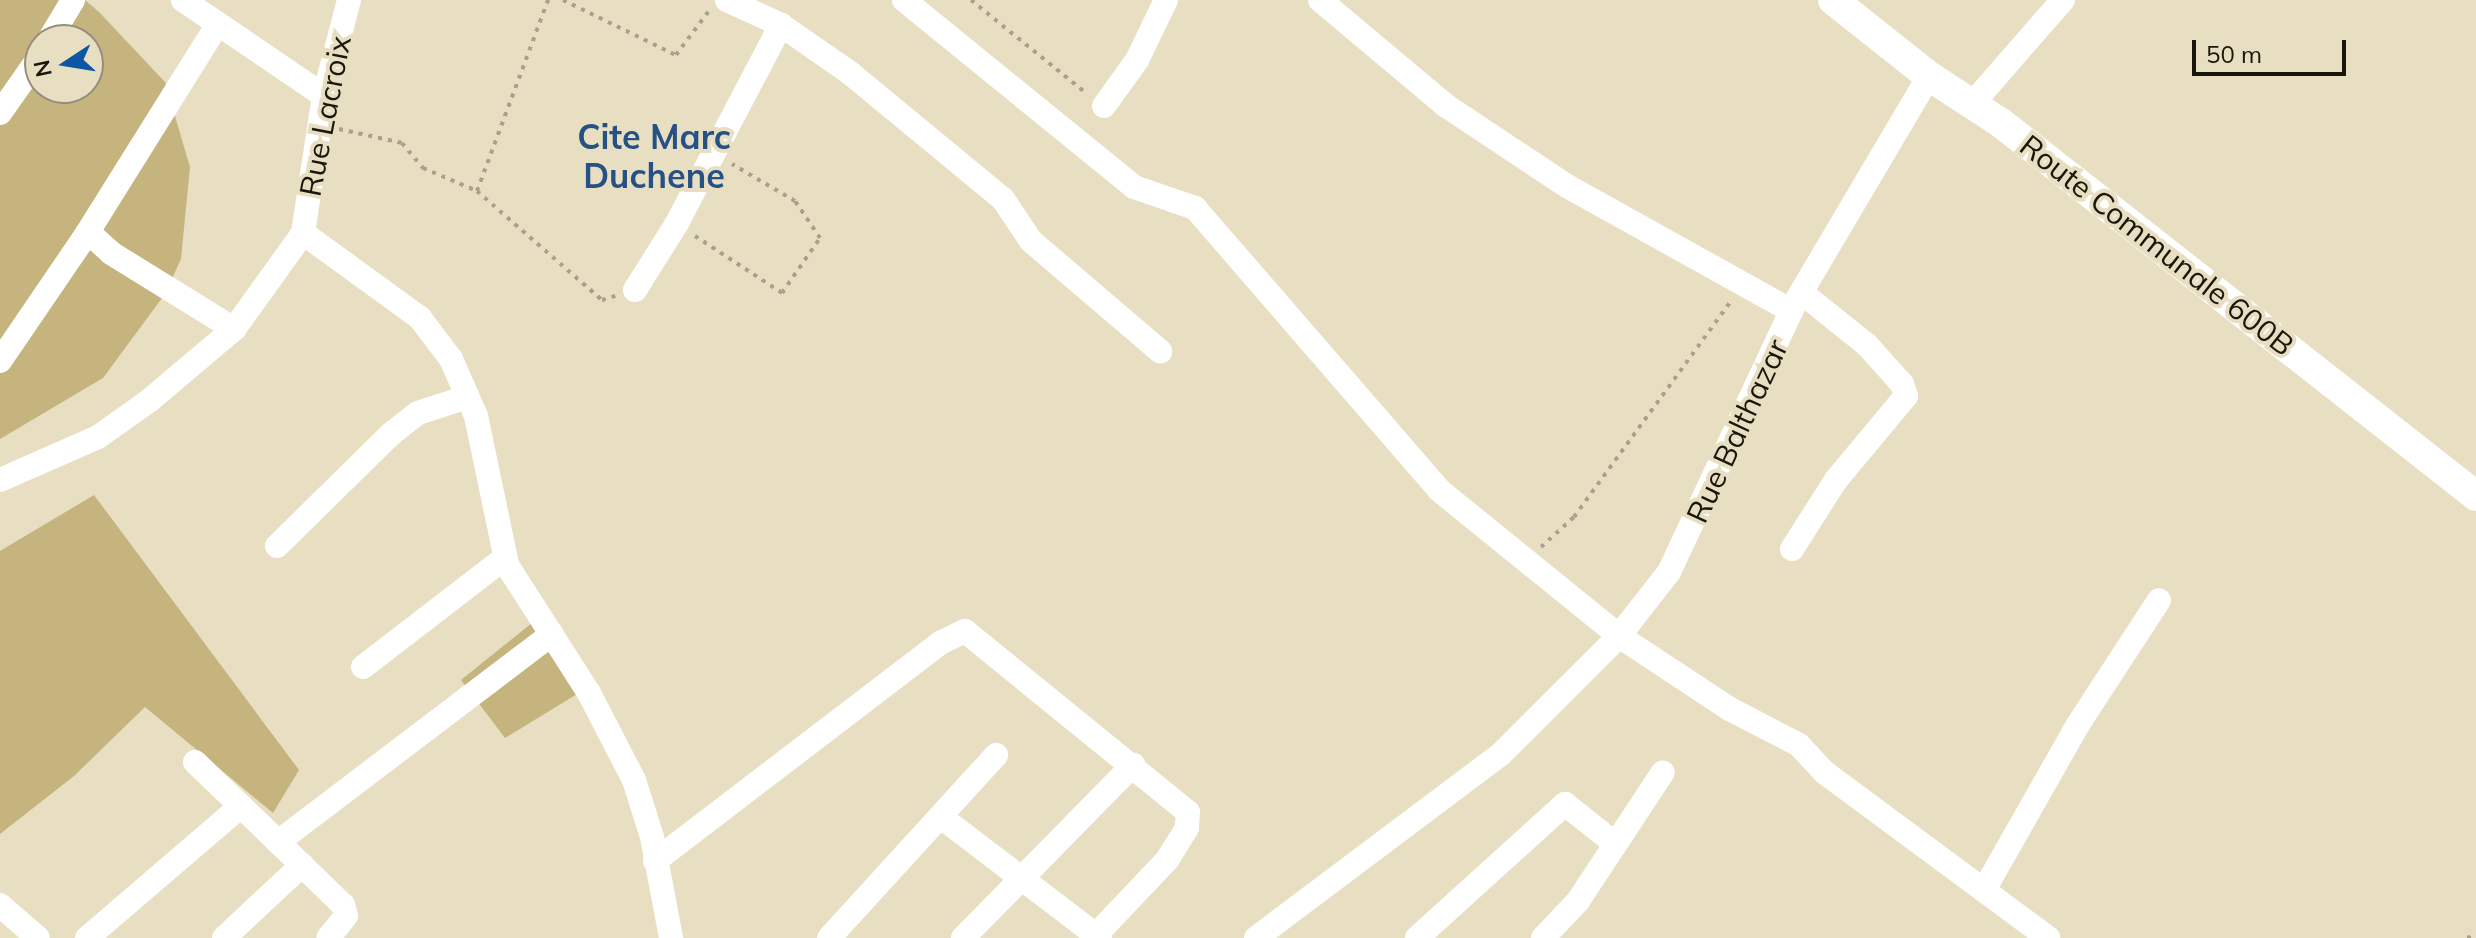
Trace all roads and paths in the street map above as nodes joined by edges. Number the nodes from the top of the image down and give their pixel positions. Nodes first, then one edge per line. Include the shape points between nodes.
1 (73, 0) edge
2 (183, 0) edge
3 (349, 0) edge
4 (548, 0) edge
5 (563, 0) edge
6 (716, 0) edge
7 (727, 0) edge
8 (904, 0) edge
9 (971, 0) edge
10 (1166, 0) edge
11 (1320, 0) edge
12 (1833, 0) edge
13 (2063, 0) edge
14 (59, 24) edge
15 (781, 25) junction
16 (216, 27) junction
17 (1929, 76) junction
18 (24, 79) edge
19 (324, 96) junction
20 (1973, 103) junction
21 (1104, 106) joint
22 (0, 113) edge
23 (321, 125) junction
24 (710, 151) junction
25 (477, 191) junction
26 (677, 223) junction
27 (88, 232) junction
28 (303, 233) junction
29 (1746, 281) junction
30 (635, 290) joint
31 (1797, 302) junction
32 (234, 329) junction
33 (1160, 351) dead end
34 (0, 361) edge
35 (467, 397) junction
36 (0, 480) edge
37 (2476, 496) edge
38 (277, 546) dead end
39 (1792, 549) dead end
40 (506, 557) junction
41 (1530, 559) junction
42 (2159, 600) dead end
43 (552, 634) junction
44 (1619, 636) junction
45 (363, 667) dead end
46 (996, 755) dead end
47 (195, 762) dead end
48 (1133, 765) junction
49 (1663, 772) dead end
50 (241, 806) junction
51 (941, 817) junction
52 (278, 842) junction
53 (1613, 842) junction
54 (655, 861) junction
55 (302, 865) junction
56 (1023, 876) junction
57 (1984, 890) junction
58 (0, 905) edge
59 (2476, 935) edge
60 (836, 936) edge
61 (1096, 937) edge
62 (38, 938) edge
63 (87, 938) edge
64 (224, 938) edge
65 (328, 938) edge
66 (671, 938) edge
67 (963, 938) edge
68 (1256, 938) edge
69 (1417, 938) edge
70 (1543, 938) edge
71 (2048, 938) edge
72 (2467, 938) edge

1 - 14 street
2 - 16 street
3 - 19 street, Rue Lacroix
4 - 25 path
5 - 6 path via 676,55
7 - 15 street
8 - 41 street via 1134,187 1195,208 1439,490
9 - 21 path
10 - 21 street via 1137,60
11 - 29 street via 1445,105 1555,178
12 - 17 street, Route Communale 600B
13 - 20 street
15 - 24 street
15 - 33 street via 850,73 1003,199 1031,241
16 - 19 street
16 - 27 street
17 - 20 street, Route Communale 600B
17 - 31 street, Rue Balthazar
18 - 22 street
19 - 23 street, Rue Lacroix
20 - 37 street, Route Communale 600B
23 - 25 path via 402,143 423,168
23 - 28 street, Rue Lacroix
24 - 26 street
24 - 26 path via 795,201 820,238 782,293
25 - 30 path via 602,300
26 - 30 street
27 - 32 street via 111,253
27 - 34 street
28 - 32 street
28 - 35 street via 420,318 451,359
29 - 31 street
29 - 41 path via 1574,517
31 - 39 street via 1867,345 1902,384 1906,399 1836,480
31 - 44 street, Rue Balthazar via 1669,572
32 - 36 street via 98,437
35 - 38 street via 418,413 400,427
35 - 40 street
40 - 43 street
40 - 45 street
41 - 44 street
42 - 57 street via 2077,726
43 - 52 street
43 - 54 street via 634,780
44 - 57 street via 1728,708 1799,745 1824,772
44 - 68 street, Rue Balthazar via 1501,754
46 - 51 street
47 - 50 street
48 - 54 street via 979,640 955,632
48 - 56 street
48 - 61 street via 1188,812 1190,821 1168,859
49 - 53 street
50 - 52 street
50 - 63 street
51 - 56 street
51 - 60 street
52 - 55 street
53 - 69 street via 1565,804
53 - 70 street via 1578,901
54 - 66 street
55 - 64 street
55 - 65 street via 345,911
56 - 61 street
56 - 67 street
57 - 71 street
58 - 62 street
59 - 72 path

